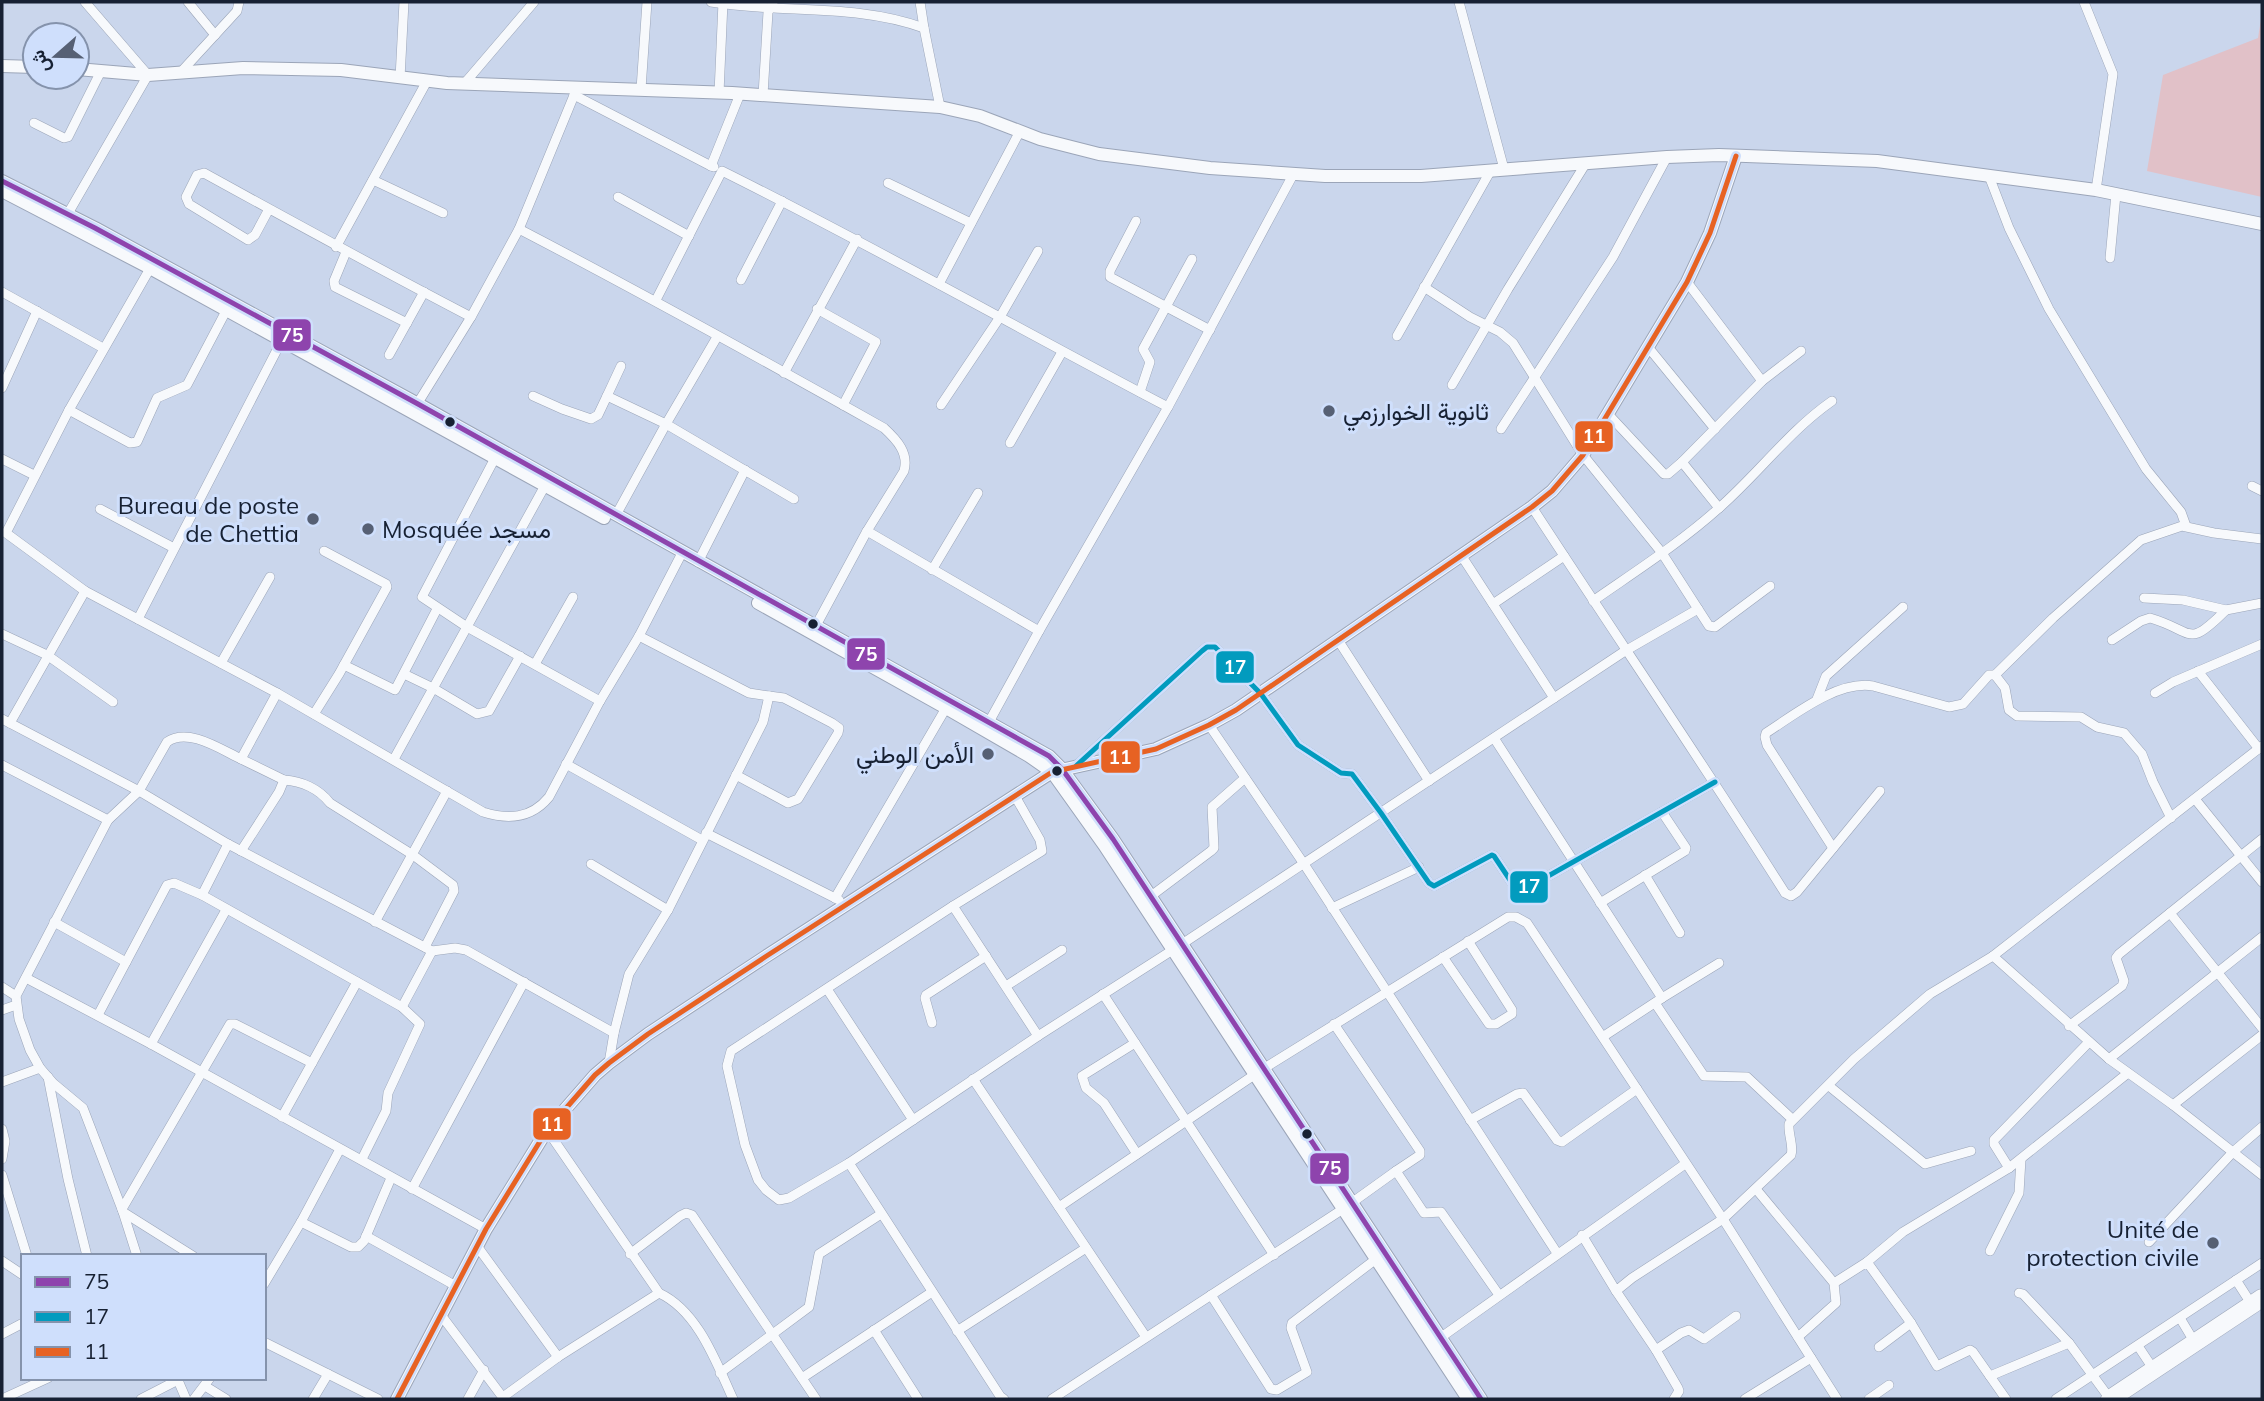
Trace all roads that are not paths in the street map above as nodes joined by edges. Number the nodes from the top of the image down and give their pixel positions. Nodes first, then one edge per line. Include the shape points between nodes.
1 (85, 2) edge
2 (188, 2) edge
3 (239, 2) edge
4 (404, 2) edge
5 (534, 2) edge
6 (647, 2) edge
7 (711, 2) edge
8 (920, 2) edge
9 (1458, 2) edge
10 (2084, 2) edge
11 (723, 3) edge
12 (772, 5) edge
13 (923, 28) junction
14 (215, 35) junction
15 (2, 66) edge
16 (21, 67) edge
17 (91, 70) edge
18 (101, 71) junction
19 (180, 73) junction
20 (148, 75) junction
21 (400, 78) junction
22 (427, 81) junction
23 (464, 84) junction
24 (641, 89) junction
25 (575, 92) junction
26 (719, 93) junction
27 (740, 94) junction
28 (763, 95) junction
29 (940, 107) junction
30 (34, 123) dead end
31 (1020, 131) junction
32 (1736, 156) junction
33 (1667, 157) junction
34 (1586, 163) junction
35 (711, 166) junction
36 (1497, 170) junction
37 (722, 171) junction
38 (1294, 173) junction
39 (1989, 176) junction
40 (373, 180) junction
41 (2, 181) edge
42 (888, 183) dead end
43 (2096, 190) junction
44 (2, 191) edge
45 (2116, 194) junction
46 (618, 197) dead end
47 (782, 201) junction
48 (269, 209) junction
49 (443, 213) dead end
50 (65, 219) junction
51 (1136, 221) dead end
52 (971, 223) junction
53 (2262, 224) edge
54 (519, 229) junction
55 (689, 236) junction
56 (857, 239) junction
57 (336, 247) junction
58 (1038, 251) dead end
59 (346, 252) junction
60 (2110, 258) dead end
61 (1192, 259) dead end
62 (153, 264) junction
63 (741, 280) dead end
64 (1687, 282) junction
65 (939, 284) junction
66 (1424, 287) junction
67 (2, 292) edge
68 (424, 292) junction
69 (656, 300) junction
70 (1166, 308) junction
71 (817, 309) junction
72 (37, 311) junction
73 (226, 312) junction
74 (471, 317) junction
75 (1000, 317) junction
76 (407, 323) junction
77 (1487, 325) junction
78 (1210, 330) junction
79 (1396, 336) dead end
80 (717, 337) junction
81 (281, 341) junction
82 (1648, 347) junction
83 (103, 348) junction
84 (1801, 351) dead end
85 (1062, 352) junction
86 (389, 355) dead end
87 (621, 366) dead end
88 (784, 373) junction
89 (1535, 377) junction
90 (1762, 381) junction
91 (1452, 385) dead end
92 (2, 388) edge
93 (1140, 392) junction
94 (533, 396) dead end
95 (607, 396) junction
96 (1832, 401) dead end
97 (843, 405) junction
98 (941, 405) dead end
99 (1168, 407) junction
100 (415, 409) junction
101 (69, 410) junction
102 (1608, 414) junction
103 (666, 424) junction
104 (1500, 429) dead end
105 (1715, 429) junction
106 (1010, 443) dead end
107 (1583, 455) junction
108 (2, 458) edge
109 (495, 458) junction
110 (1682, 462) junction
111 (745, 470) junction
112 (34, 475) junction
113 (547, 481) junction
114 (2252, 486) dead end
115 (2262, 491) edge
116 (978, 493) dead end
117 (794, 499) dead end
118 (1532, 507) junction
119 (1719, 508) junction
120 (100, 509) dead end
121 (616, 515) junction
122 (2186, 526) junction
123 (866, 531) junction
124 (4, 537) edge
125 (2262, 538) edge
126 (174, 548) junction
127 (324, 551) dead end
128 (1662, 553) junction
129 (1461, 555) junction
130 (1564, 556) junction
131 (680, 557) junction
132 (698, 562) junction
133 (932, 570) junction
134 (270, 577) dead end
135 (1770, 586) dead end
136 (85, 590) junction
137 (573, 597) dead end
138 (2144, 598) dead end
139 (1593, 601) junction
140 (2262, 603) edge
141 (1493, 604) junction
142 (1903, 607) dead end
143 (437, 608) junction
144 (1698, 608) junction
145 (2226, 610) junction
146 (138, 619) junction
147 (467, 627) junction
148 (814, 629) junction
149 (1039, 631) junction
150 (2, 634) edge
151 (639, 636) junction
152 (1338, 640) junction
153 (2112, 640) dead end
154 (2262, 644) edge
155 (1625, 651) junction
156 (47, 655) junction
157 (520, 656) junction
158 (221, 663) junction
159 (535, 664) junction
160 (344, 665) junction
161 (2198, 671) junction
162 (404, 674) junction
163 (1995, 675) junction
164 (433, 688) junction
165 (277, 693) junction
166 (2155, 693) dead end
167 (1261, 694) junction
168 (769, 696) junction
169 (1554, 698) junction
170 (1817, 699) junction
171 (600, 701) junction
172 (113, 702) dead end
173 (946, 708) junction
174 (314, 714) junction
175 (6, 721) edge
176 (989, 722) junction
177 (1209, 725) junction
178 (1494, 738) junction
179 (2261, 748) edge
180 (241, 759) junction
181 (394, 759) junction
182 (566, 764) junction
183 (2, 765) edge
184 (1076, 766) junction
185 (1057, 771) junction
186 (736, 775) junction
187 (1245, 778) junction
188 (284, 780) junction
189 (1429, 781) junction
190 (1715, 782) junction
191 (139, 791) junction
192 (447, 791) junction
193 (1881, 791) dead end
194 (1015, 796) junction
195 (2195, 799) junction
196 (1662, 812) junction
197 (1381, 813) junction
198 (2171, 818) junction
199 (108, 820) junction
200 (704, 837) junction
201 (2262, 839) edge
202 (228, 844) junction
203 (1833, 848) junction
204 (241, 850) junction
205 (412, 855) junction
206 (2241, 856) junction
207 (1574, 862) junction
208 (591, 864) dead end
209 (1304, 864) junction
210 (1419, 867) junction
211 (1645, 875) junction
212 (2262, 882) edge
213 (202, 895) junction
214 (1151, 896) junction
215 (841, 902) junction
216 (1600, 903) junction
217 (953, 906) junction
218 (1332, 908) junction
219 (226, 910) junction
220 (668, 910) junction
221 (2170, 913) junction
222 (54, 922) junction
223 (375, 922) junction
224 (1680, 933) dead end
225 (2262, 937) edge
226 (1468, 942) junction
227 (1178, 947) junction
228 (429, 949) junction
229 (1062, 950) dead end
230 (986, 956) junction
231 (1993, 956) junction
232 (1443, 957) junction
233 (126, 962) junction
234 (1720, 963) dead end
235 (2218, 972) junction
236 (26, 978) junction
237 (357, 982) junction
238 (524, 982) junction
239 (1006, 986) junction
240 (2, 987) edge
241 (827, 989) junction
242 (1385, 992) junction
243 (1103, 994) junction
244 (16, 1001) junction
245 (1659, 1001) junction
246 (402, 1007) junction
247 (2, 1010) edge
248 (98, 1015) junction
249 (932, 1023) dead end
250 (1334, 1024) junction
251 (2069, 1026) junction
252 (2262, 1028) edge
253 (614, 1034) junction
254 (2262, 1035) edge
255 (1038, 1036) junction
256 (1604, 1036) junction
257 (2090, 1042) junction
258 (1135, 1043) junction
259 (151, 1044) junction
260 (2109, 1059) junction
261 (312, 1063) junction
262 (610, 1063) junction
263 (40, 1068) junction
264 (1259, 1072) junction
265 (203, 1073) junction
266 (2128, 1073) junction
267 (48, 1077) junction
268 (973, 1079) junction
269 (2, 1082) edge
270 (1829, 1086) junction
271 (1637, 1089) junction
272 (2174, 1105) junction
273 (282, 1117) junction
274 (1792, 1119) junction
275 (913, 1120) junction
276 (1470, 1121) junction
277 (1185, 1122) junction
278 (2262, 1127) edge
279 (2, 1129) edge
280 (547, 1130) junction
281 (340, 1149) junction
282 (1971, 1151) dead end
283 (2233, 1152) junction
284 (1137, 1154) junction
285 (2, 1159) edge
286 (362, 1159) junction
287 (2021, 1159) junction
288 (849, 1163) junction
289 (1685, 1164) junction
290 (2009, 1168) junction
291 (1396, 1171) junction
292 (2, 1175) edge
293 (2262, 1175) edge
294 (391, 1178) junction
295 (412, 1189) junction
296 (1756, 1189) junction
297 (1347, 1206) junction
298 (1059, 1208) junction
299 (122, 1211) junction
300 (881, 1214) junction
301 (1723, 1220) junction
302 (301, 1222) junction
303 (486, 1229) junction
304 (1582, 1235) junction
305 (366, 1236) junction
306 (2149, 1242) dead end
307 (477, 1246) junction
308 (1086, 1248) junction
309 (1990, 1251) dead end
310 (1557, 1253) junction
311 (26, 1254) edge
312 (87, 1254) edge
313 (136, 1254) edge
314 (190, 1254) edge
315 (630, 1254) junction
316 (1274, 1255) junction
317 (1380, 1255) junction
318 (2, 1261) edge
319 (1867, 1262) junction
320 (2262, 1263) edge
321 (21, 1274) edge
322 (2236, 1280) junction
323 (266, 1281) edge
324 (1834, 1283) junction
325 (456, 1286) junction
326 (1616, 1291) junction
327 (932, 1292) junction
328 (659, 1293) junction
329 (2019, 1293) dead end
330 (1211, 1295) junction
331 (1499, 1295) junction
332 (2257, 1302) edge
333 (441, 1315) junction
334 (1736, 1316) dead end
335 (2180, 1318) junction
336 (21, 1323) edge
337 (1912, 1323) junction
338 (874, 1330) junction
339 (957, 1331) junction
340 (2, 1334) edge
341 (774, 1334) junction
342 (1146, 1337) junction
343 (1798, 1337) junction
344 (1440, 1338) junction
345 (266, 1343) edge
346 (2069, 1343) junction
347 (2196, 1343) junction
348 (2138, 1346) junction
349 (1879, 1347) dead end
350 (1656, 1350) junction
351 (558, 1357) junction
352 (1811, 1358) junction
353 (484, 1370) junction
354 (2154, 1370) junction
355 (720, 1373) junction
356 (328, 1374) junction
357 (1990, 1376) junction
358 (2092, 1377) junction
359 (802, 1378) junction
360 (44, 1380) edge
361 (176, 1380) edge
362 (208, 1382) edge
363 (1889, 1385) dead end
364 (503, 1398) edge
365 (2, 1399) edge
366 (141, 1399) edge
367 (186, 1399) edge
368 (194, 1399) edge
369 (226, 1399) edge
370 (313, 1399) edge
371 (378, 1399) edge
372 (397, 1399) edge
373 (468, 1399) edge
374 (733, 1399) edge
375 (816, 1399) edge
376 (918, 1399) edge
377 (1004, 1399) edge
378 (1052, 1399) edge
379 (1468, 1399) edge
380 (1480, 1399) edge
381 (1674, 1399) edge
382 (1745, 1399) edge
383 (1837, 1399) edge
384 (1869, 1399) edge
385 (2006, 1399) edge
386 (2056, 1399) edge
387 (2110, 1399) edge

1 - 20 street
2 - 14 street
3 - 14 street via 237,12
4 - 21 street
5 - 23 street
6 - 24 street
7 - 11 street
8 - 13 street
9 - 36 street
10 - 43 street via 2113,74
11 - 12 street
11 - 26 street
12 - 13 street via 866,13
12 - 28 street
13 - 29 street
14 - 19 street
15 - 16 main road
17 - 18 main road
18 - 20 main road
18 - 30 street via 68,137
19 - 20 main road
19 - 21 main road via 255,68 341,70
20 - 50 street
21 - 22 main road
22 - 23 main road
22 - 40 street
23 - 25 main road
24 - 25 main road
24 - 26 main road
25 - 35 street
25 - 54 street
26 - 27 main road
27 - 28 main road
27 - 35 street
28 - 29 main road
29 - 31 main road
31 - 38 main road via 1099,154
31 - 52 street
32 - 33 main road
32 - 39 main road via 1877,161
32 - 64 main road via 1710,233
33 - 34 main road
33 - 89 street via 1613,257
34 - 36 main road
34 - 77 street
35 - 37 street
36 - 38 main road via 1421,176
36 - 66 street
37 - 47 street
37 - 55 street
38 - 78 street
39 - 43 main road
39 - 122 street via 2052,316
40 - 49 street
40 - 57 street
41 - 50 main road
42 - 52 street
43 - 45 main road
44 - 50 main road
45 - 53 main road
45 - 60 street
46 - 55 street
47 - 56 street
47 - 63 street
48 - 48 street via 204,173 197,176 186,197 189,204 248,240
48 - 57 street
50 - 62 main road
51 - 70 street via 1109,275
52 - 65 street
54 - 69 street
54 - 74 street
55 - 69 street
56 - 65 street
56 - 71 street
57 - 59 street
58 - 75 street
59 - 68 street
59 - 76 street via 335,287
61 - 70 street
62 - 73 main road
62 - 83 street
62 - 100 main road
64 - 82 main road
64 - 90 street
65 - 75 street
66 - 77 street
66 - 79 street
67 - 72 street
68 - 74 street
68 - 76 street
69 - 80 street
70 - 78 street
70 - 93 street via 1143,349 1150,362
71 - 88 street
71 - 97 street via 876,342
72 - 83 street
72 - 92 street
73 - 81 main road
73 - 101 street via 187,385 157,398 135,443
74 - 100 street
75 - 85 street
75 - 98 street
76 - 86 street
77 - 89 street via 1508,338
77 - 91 street
78 - 99 street
80 - 88 street
80 - 103 street
81 - 100 main road
81 - 126 street
82 - 102 main road
82 - 105 street
83 - 101 street
84 - 90 street
85 - 93 street
85 - 106 street
87 - 95 street
88 - 97 street
89 - 104 street
89 - 107 street
90 - 105 street
93 - 99 street
94 - 95 street via 592,419
95 - 103 street
96 - 119 street via 1811,415
97 - 123 street via 884,428 904,453 904,471
99 - 149 street
100 - 109 main road
100 - 113 main road
101 - 112 street
102 - 107 main road
102 - 110 street via 1664,474
103 - 111 street
103 - 121 street
105 - 110 street
107 - 118 main road
107 - 128 street
108 - 112 street
109 - 113 main road
109 - 143 street via 422,594
110 - 119 street
111 - 117 street
111 - 132 street
112 - 124 street
113 - 121 main road
113 - 131 main road
113 - 147 street
114 - 115 street
116 - 133 street
118 - 129 main road
118 - 130 street
119 - 128 street
120 - 126 street
121 - 131 main road
122 - 125 street
122 - 163 street via 2141,540
123 - 133 street
123 - 148 street
124 - 136 street
126 - 146 street
127 - 160 street via 387,586
128 - 139 street
128 - 144 street
129 - 141 street
129 - 152 main road
130 - 139 street
130 - 141 street
131 - 132 main road
131 - 148 main road
131 - 151 street
132 - 148 main road
133 - 149 street
134 - 158 street
135 - 144 street via 1715,627 1709,626
136 - 146 street
136 - 156 street
137 - 159 street
138 - 145 street via 2183,600
139 - 155 street
140 - 145 street
141 - 169 street
142 - 170 street via 1826,676
143 - 147 street
143 - 162 street
144 - 155 street
145 - 153 street via 2197,634 2186,634 2150,618
146 - 158 street
147 - 157 street
147 - 164 street
148 - 173 main road
148 - 176 main road
149 - 176 street
150 - 156 street
151 - 168 street via 750,693
151 - 171 street
152 - 167 main road
152 - 189 street
154 - 161 street
155 - 169 street
155 - 190 street
156 - 172 street
156 - 175 street
157 - 159 street
157 - 164 street via 484,714 477,715
158 - 165 street
159 - 171 street
160 - 162 street via 393,690
160 - 174 street
161 - 166 street
161 - 179 street
162 - 164 street
163 - 170 street via 1957,706 1867,685
163 - 198 street via 2017,716 2081,717 2097,727 2124,733 2142,754
164 - 181 street
165 - 174 street
165 - 180 street
167 - 177 main road
167 - 184 street via 1216,647 1207,648
167 - 197 street via 1298,745 1341,773 1352,774
168 - 186 street via 763,723
168 - 186 street via 784,698 820,717 836,726 838,733 792,803
169 - 178 street
170 - 203 street via 1766,733 1765,741
171 - 182 street
173 - 185 main road
173 - 215 street
174 - 181 street
175 - 191 street
176 - 185 main road via 1049,756
177 - 184 main road via 1156,749
177 - 187 street
178 - 189 street
178 - 207 street
179 - 195 street
180 - 188 street
180 - 191 street via 191,737 174,738 167,742
181 - 192 street
182 - 192 street via 541,806 516,817 483,812
182 - 200 street
183 - 199 street
184 - 185 main road
185 - 194 main road
185 - 214 main road via 1114,839
185 - 227 main road
186 - 200 street
187 - 209 street
187 - 214 street via 1212,807 1214,848
188 - 204 street
188 - 205 street via 297,780 323,794
189 - 197 street
190 - 196 street
190 - 203 street via 1788,895 1797,892
191 - 199 street
191 - 202 street
192 - 205 street
193 - 203 street
194 - 215 main road
194 - 217 street via 1042,851
195 - 198 street
195 - 206 street
196 - 207 street
196 - 211 street via 1686,848
197 - 209 street
197 - 210 street
198 - 231 street
199 - 222 street
200 - 215 street
200 - 220 street
201 - 206 street
202 - 204 street
202 - 213 street
204 - 223 street
205 - 223 street
205 - 228 street via 455,887
206 - 212 street
206 - 221 street
207 - 210 street via 1520,892 1494,856 1434,886
207 - 216 street
208 - 220 street
209 - 218 street
209 - 227 street
210 - 218 street
211 - 216 street
211 - 224 street
213 - 219 street
213 - 233 street via 169,883
214 - 227 main road
215 - 262 main road
216 - 245 street
217 - 230 street
217 - 241 street
218 - 242 street
219 - 237 street
219 - 259 street
220 - 253 street via 629,974
221 - 235 street
221 - 251 street via 2117,956 2122,986
222 - 233 street
222 - 236 street
223 - 228 street
225 - 235 street
226 - 232 street
226 - 232 street via 1512,1010 1496,1024 1489,1024
226 - 256 street via 1508,917 1527,923
227 - 243 street
227 - 264 main road
228 - 238 street via 466,950
228 - 246 street
229 - 239 street
230 - 239 street
230 - 249 street via 926,995
231 - 251 street
231 - 270 street via 1930,994
232 - 242 street
233 - 248 street
234 - 245 street
235 - 252 street
235 - 260 street
236 - 244 street
236 - 248 street
237 - 246 street
237 - 261 street
238 - 253 street
238 - 295 street
239 - 255 street
240 - 244 street
241 - 275 street
241 - 288 street via 731,1051 727,1066 753,1169 774,1198 789,1198
242 - 250 street
242 - 276 street
243 - 255 street
243 - 258 street
244 - 247 street
244 - 263 street
245 - 256 street
245 - 274 street via 1704,1076 1747,1077
246 - 286 street via 418,1020 420,1028
248 - 259 street
250 - 264 street
250 - 291 street via 1420,1151
251 - 257 street
253 - 262 street
254 - 272 street
255 - 268 street
256 - 271 street
257 - 260 street
257 - 290 street via 1994,1140
258 - 277 street
258 - 284 street via 1082,1076 1086,1088 1104,1103
259 - 265 street
260 - 266 street
261 - 265 street via 231,1024
261 - 273 street
262 - 280 main road
263 - 267 street
263 - 269 street
264 - 277 street
264 - 297 main road
265 - 273 street
265 - 299 street
266 - 272 street
266 - 287 street
267 - 299 street via 83,1108
267 - 312 street
268 - 275 street
268 - 298 street
270 - 274 street
270 - 282 street via 1925,1164
271 - 276 street via 1562,1142 1523,1093
271 - 289 street
272 - 283 street
273 - 281 street
274 - 296 street via 1791,1155
275 - 288 street
276 - 310 street
277 - 284 street
277 - 316 street
278 - 283 street
279 - 285 street
280 - 303 main road
280 - 315 street
281 - 286 street
281 - 302 street
283 - 293 street
283 - 306 street
284 - 298 street
286 - 294 street
287 - 290 street
287 - 309 street via 2019,1193
288 - 300 street
289 - 301 street
289 - 304 street
290 - 319 street via 1911,1227
291 - 297 street
291 - 331 street via 1424,1213 1441,1212
292 - 311 street
294 - 295 street
294 - 305 street
295 - 303 street
296 - 301 street
296 - 324 street
297 - 316 street
297 - 317 main road
298 - 308 street
299 - 313 street
299 - 314 street
300 - 327 street
300 - 341 street via 819,1254 811,1305
301 - 326 street
301 - 343 street
302 - 305 street via 355,1248
302 - 323 street
303 - 307 main road
304 - 310 street
304 - 326 street
305 - 325 street
307 - 325 main road
307 - 351 street
308 - 339 street
308 - 342 street
310 - 331 street
315 - 328 street
315 - 341 street via 680,1216 692,1215
316 - 330 street
317 - 330 street via 1292,1323 1307,1372 1280,1390 1274,1391
317 - 344 main road
317 - 379 main road
318 - 321 street
319 - 324 street
319 - 337 street
320 - 322 street
322 - 332 street
322 - 335 street
324 - 343 street via 1836,1303
325 - 333 main road
326 - 350 street
327 - 338 street
327 - 339 street
328 - 351 street
328 - 355 street via 670,1298 692,1322
329 - 346 street
330 - 342 street
331 - 344 street
332 - 347 highway
333 - 353 street
333 - 372 main road
334 - 350 street via 1704,1339 1689,1330
335 - 347 street
335 - 348 street
336 - 340 street
337 - 349 street
337 - 357 street via 1937,1366 1970,1350
338 - 359 street
338 - 376 street
339 - 377 street
341 - 355 street
341 - 359 street
342 - 378 street
343 - 352 street
344 - 380 main road
345 - 356 street
346 - 357 street
346 - 358 street
347 - 354 highway
348 - 354 street
348 - 358 street
350 - 381 street via 1679,1391
351 - 364 street
352 - 382 street
352 - 383 street
353 - 364 street
353 - 373 street
354 - 387 highway
355 - 374 street
356 - 370 street
356 - 371 street
357 - 385 street
358 - 386 street
358 - 387 street
359 - 375 street
360 - 365 street
361 - 366 street
361 - 367 street
362 - 368 street
362 - 369 street
363 - 384 street

